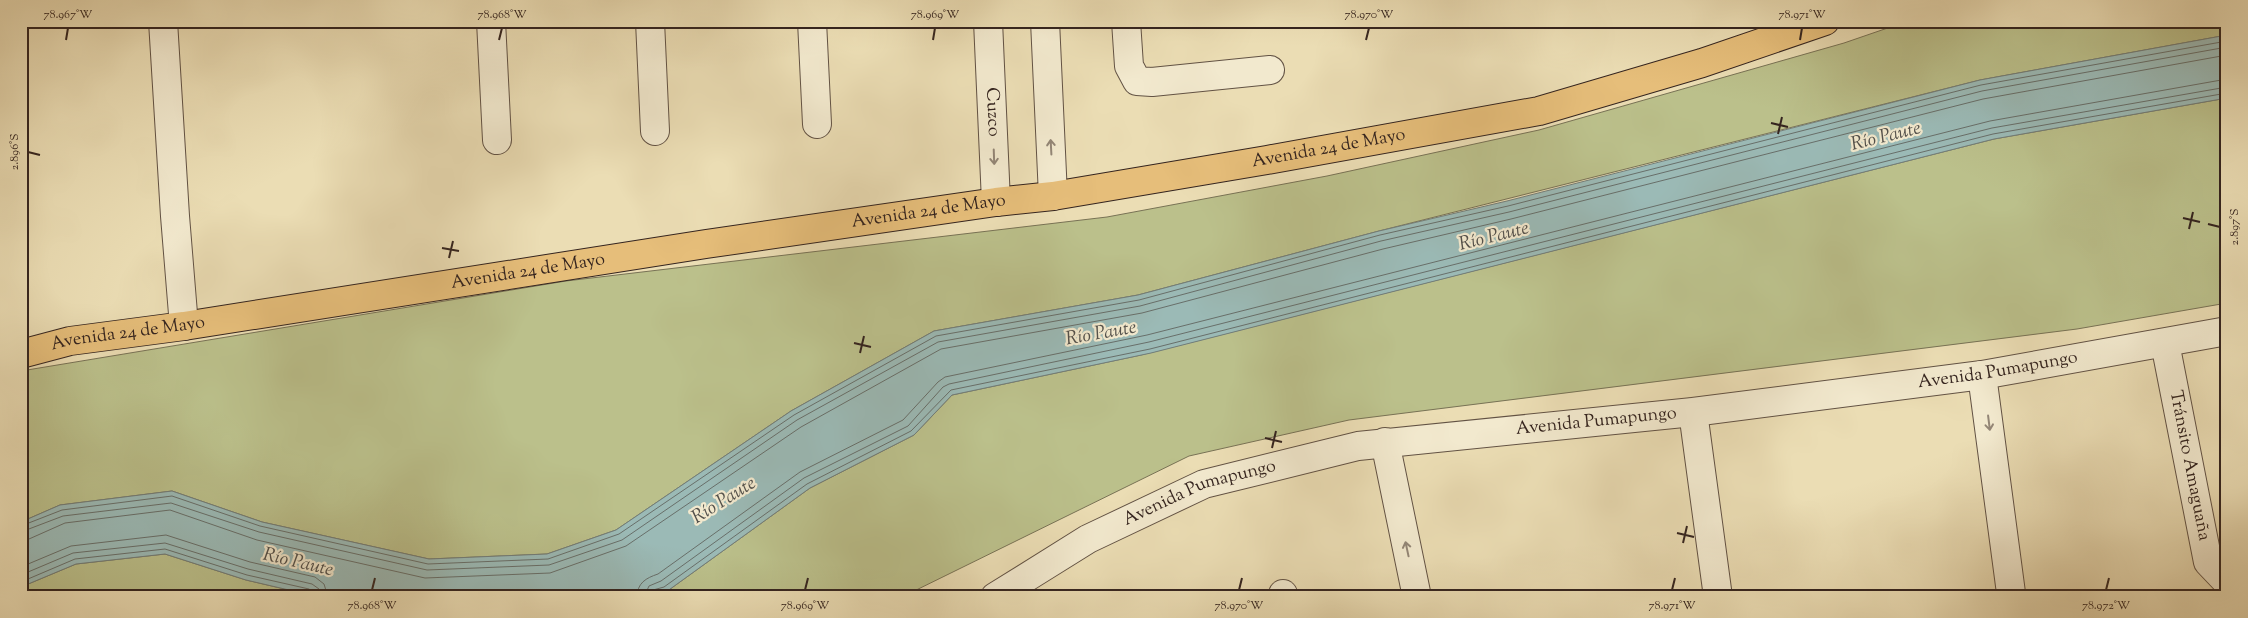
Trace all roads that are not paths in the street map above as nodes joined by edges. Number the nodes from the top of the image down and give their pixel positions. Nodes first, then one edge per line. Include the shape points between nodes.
1 (163, 21) edge
2 (490, 21) edge
3 (650, 21) edge
4 (812, 21) edge
5 (988, 21) edge
6 (1045, 21) edge
7 (1126, 21) edge
8 (1825, 21) edge
9 (1270, 70) dead end
10 (817, 124) dead end
11 (655, 131) dead end
12 (497, 140) dead end
13 (1054, 196) junction
14 (996, 202) junction
15 (184, 326) junction
16 (2227, 331) edge
17 (2165, 343) junction
18 (21, 354) edge
19 (1982, 375) junction
20 (1693, 412) junction
21 (1385, 442) junction
22 (2217, 560) edge
23 (2227, 582) edge
24 (995, 597) edge
25 (1417, 597) edge
26 (1718, 597) edge
27 (2008, 597) edge

1 - 15 street
2 - 12 street
3 - 11 street
4 - 10 street
5 -> 14 street, Cuzco
13 -> 6 street
7 - 9 street via 1129,66 1137,81
8 - 13 main road, Avenida 24 de Mayo via 1702,63 1539,112
13 - 14 main road, Avenida 24 de Mayo
14 - 15 main road, Avenida 24 de Mayo
15 - 18 main road, Avenida 24 de Mayo via 70,341
16 - 17 street, Avenida Pumapungo
17 - 19 street, Avenida Pumapungo
17 - 22 street, Tránsito Amaguaña
19 - 20 street, Avenida Pumapungo
19 -> 27 street via 2011,593
20 - 21 street, Avenida Pumapungo
20 - 26 street
21 - 24 street, Avenida Pumapungo via 1204,484 1088,539
25 -> 21 street
22 - 23 street, Tránsito Amaguaña

